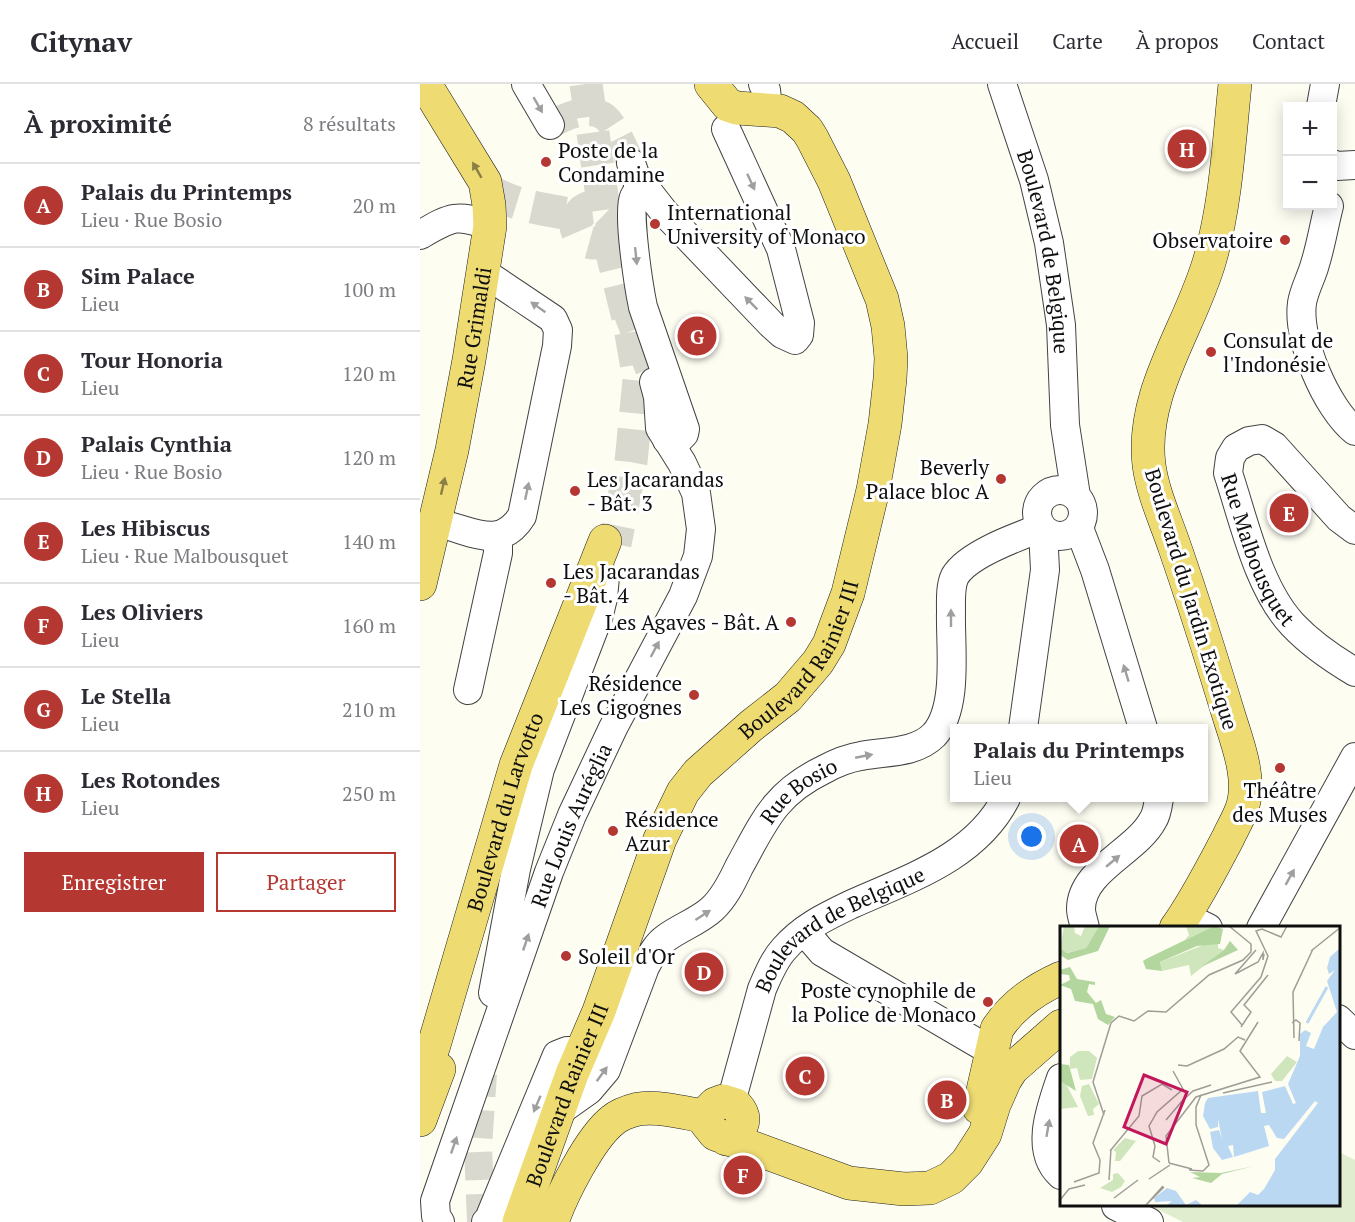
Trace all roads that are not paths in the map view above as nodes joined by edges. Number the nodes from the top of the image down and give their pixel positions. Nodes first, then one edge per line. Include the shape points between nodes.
1 (425, 84) edge
2 (526, 84) edge
3 (711, 84) edge
4 (1002, 84) edge
5 (1235, 84) edge
6 (1325, 84) edge
7 (766, 96) edge
8 (1322, 102) edge
9 (550, 125) dead end
10 (726, 129) dead end
11 (1328, 210) edge
12 (490, 226) junction
13 (420, 235) edge
14 (483, 272) junction
15 (654, 382) tunnel mouth
16 (1355, 431) edge
17 (667, 440) junction
18 (1064, 494) junction
19 (435, 522) junction
20 (1355, 530) edge
21 (1055, 531) junction
22 (498, 537) junction
23 (605, 577) junction
24 (420, 584) edge
25 (1355, 672) edge
26 (468, 690) dead end
27 (1024, 724) edge
28 (1141, 724) edge
29 (1355, 758) edge
30 (1004, 802) edge
31 (1158, 802) edge
32 (494, 859) junction
33 (1189, 924) edge
34 (1084, 926) edge
35 (1263, 926) edge
36 (804, 931) junction
37 (1060, 979) edge
38 (483, 988) junction
39 (1018, 1007) junction
40 (1340, 1021) edge
41 (1051, 1034) edge
42 (1355, 1035) edge
43 (583, 1051) junction
44 (991, 1052) junction
45 (1060, 1082) edge
46 (420, 1087) edge
47 (558, 1112) junction
48 (727, 1118) junction
49 (420, 1120) edge
50 (973, 1151) junction
51 (1060, 1174) edge
52 (1119, 1207) edge
53 (440, 1222) edge
54 (486, 1222) edge
55 (519, 1222) edge
56 (552, 1222) edge
57 (1149, 1222) edge

12 -> 1 main road, Rue Grimaldi via 484,182
2 -> 9 street
3 - 7 main road, Boulevard Rainier III via 728,105 737,108
4 - 18 street, Boulevard de Belgique via 1034,180 1048,237 1061,325
5 - 33 main road, Boulevard du Jardin Exotique via 1223,192 1210,260 1159,388 1148,433 1149,467 1157,497 1235,735 1245,790 1244,804
6 - 8 street
7 - 43 main road, Boulevard Rainier III via 812,138 834,181 882,299 891,358 873,490 848,592 829,644 788,697 698,773 683,792 660,839
10 -> 17 street via 781,249 800,323 799,335 795,340 771,324 646,189 635,183 632,214 643,307 685,429 678,440
11 - 16 street via 1302,303 1303,328 1326,396
12 - 13 street via 456,218
12 - 14 main road, Rue Grimaldi
19 -> 14 main road, Rue Grimaldi via 452,450
22 -> 14 street via 508,533 522,516 558,330 543,310
15 - 17 street, Rue Louis Auréglia via 660,428
53 -> 17 street, Rue Louis Auréglia via 435,1201 549,872 613,729 683,596 696,563 701,529 696,493
18 - 21 street via 1083,512
18 - 21 street via 1040,501 1037,507 1036,515
19 - 22 street
19 - 24 main road, Rue Grimaldi
20 - 25 street, Rue Malbousquet via 1274,446 1262,439 1236,448 1228,473 1273,597 1292,624
21 - 27 street via 1045,570
28 -> 21 street via 1095,570
47 -> 21 street, Rue Bosio via 590,1090 606,1070 654,951 665,939 712,909 728,890 769,812 782,797 840,762 908,749 934,734 951,695 951,594 955,577 971,561 1013,538
22 - 26 street via 498,553
23 - 32 main road, Boulevard du Larvotto via 537,736
23 - 32 main road, Boulevard du Larvotto via 610,542 527,734
23 - 38 street via 598,618 540,769
35 -> 29 street
30 - 36 street, Boulevard de Belgique via 974,841 953,856 831,914
34 -> 31 street via 1083,896 1093,878 1141,838 1154,819
32 - 38 street
32 - 46 main road, Boulevard du Larvotto
36 - 44 street via 822,952
36 - 48 street, Boulevard de Belgique via 783,951 767,976
37 - 39 main road via 1030,995
38 - 49 main road
39 - 41 main road via 1013,1024 1023,1039
39 - 44 main road via 997,1029
40 - 42 street
41 - 50 main road via 1005,1080 985,1134
43 - 47 main road, Boulevard Rainier III
43 -> 54 street via 557,1055
44 - 50 main road
51 -> 45 street via 1048,1158 1046,1143
47 - 55 main road, Boulevard Rainier III
48 - 50 main road via 854,1169 882,1185 904,1189 930,1188 951,1178
48 - 56 main road via 652,1108 614,1119 580,1164
52 - 57 street

